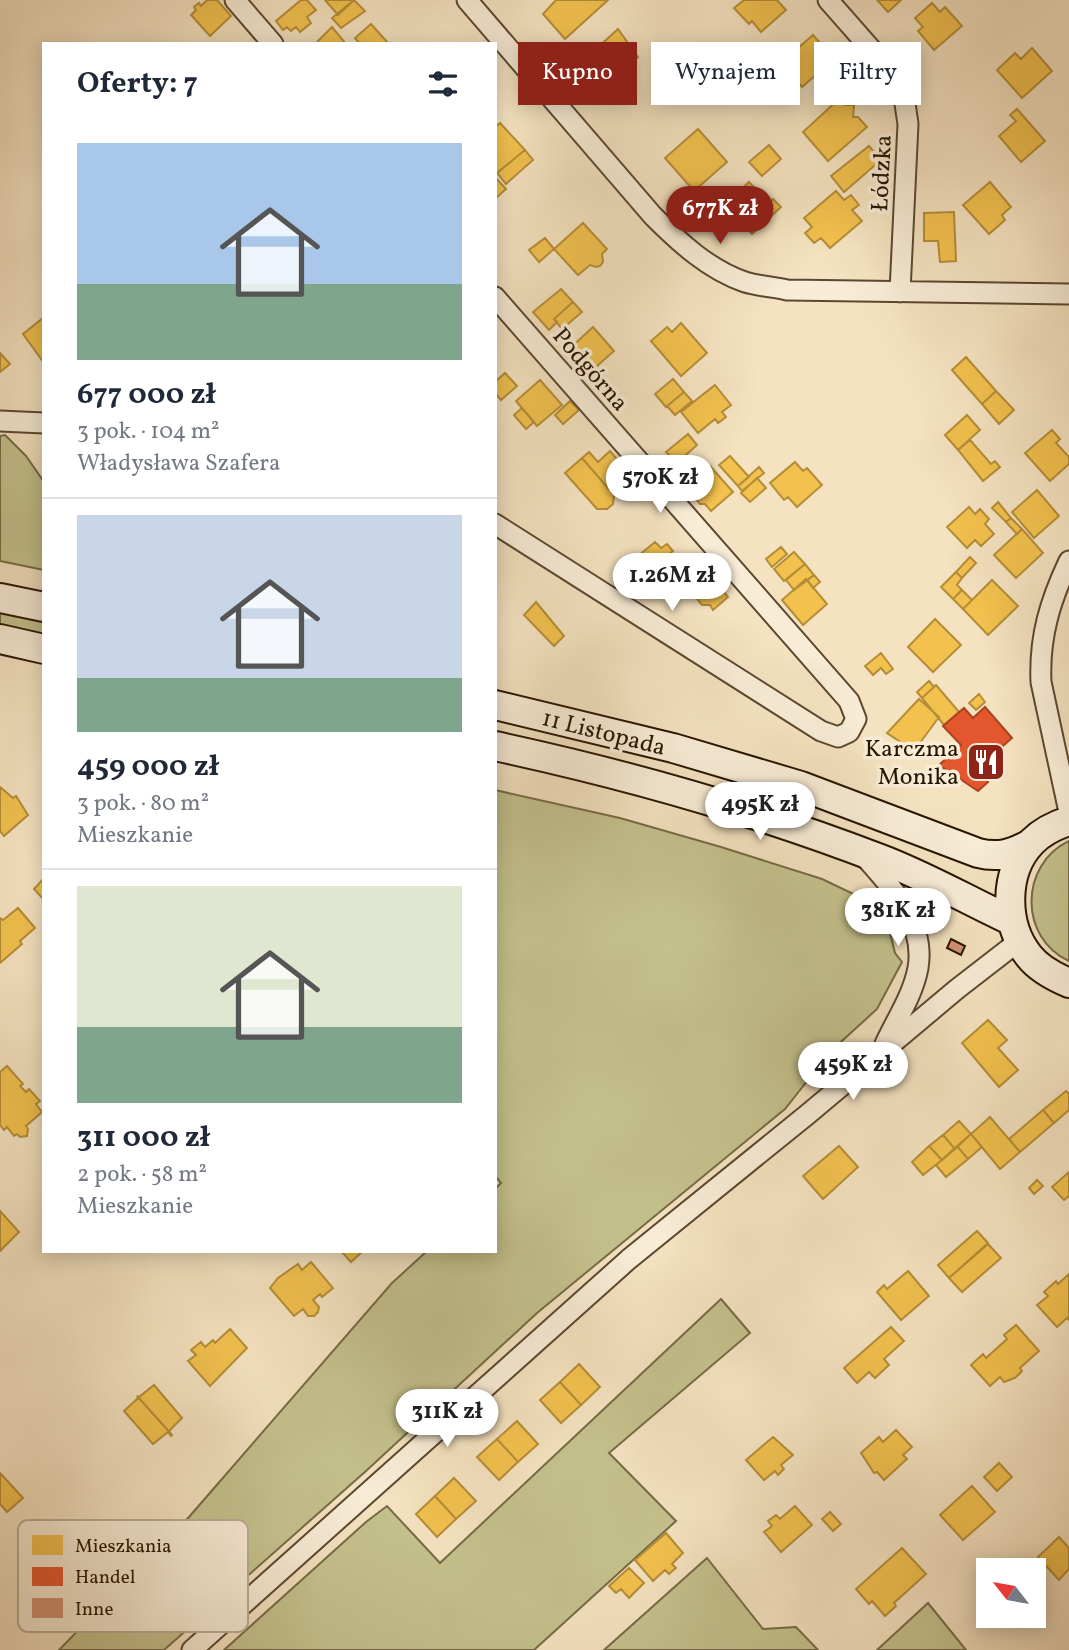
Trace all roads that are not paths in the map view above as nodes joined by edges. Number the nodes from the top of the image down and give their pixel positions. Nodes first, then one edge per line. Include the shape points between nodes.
1 (235, 0) edge
2 (467, 0) edge
3 (828, 0) edge
4 (271, 42) edge
5 (900, 292) junction
6 (1069, 294) edge
7 (497, 299) edge
8 (0, 421) edge
9 (42, 423) edge
10 (497, 525) edge
11 (1069, 561) edge
12 (0, 598) edge
13 (42, 607) edge
14 (0, 639) edge
15 (42, 649) edge
16 (497, 705) edge
17 (497, 746) edge
18 (1069, 812) edge
19 (1069, 821) edge
20 (1030, 844) junction
21 (858, 851) junction
22 (1016, 931) junction
23 (1069, 983) edge
24 (882, 1051) junction
25 (248, 1600) edge
26 (212, 1632) edge
27 (192, 1650) edge

1 - 4 street
2 - 5 street via 680,244 745,282 787,290
3 - 5 street, Łódzka via 893,74 904,97 908,124
5 - 6 street
7 - 10 street, Podgórna via 849,701 856,719 849,732 838,737 821,731
8 - 9 street
11 - 18 street via 1048,611 1040,660
12 - 13 main road
14 - 15 main road
16 - 20 main road, 11 Listopada via 673,748 801,786 978,853 1011,854
17 - 21 main road, 11 Listopada via 675,790
19 - 20 main road, 11 Listopada
20 - 22 main road via 1012,882 1010,902
21 - 22 main road, 11 Listopada via 962,896
21 - 24 street via 902,900 918,943 912,988
22 - 23 main road via 1031,959
22 - 24 street via 957,989
24 - 25 street via 629,1259
26 - 27 street

